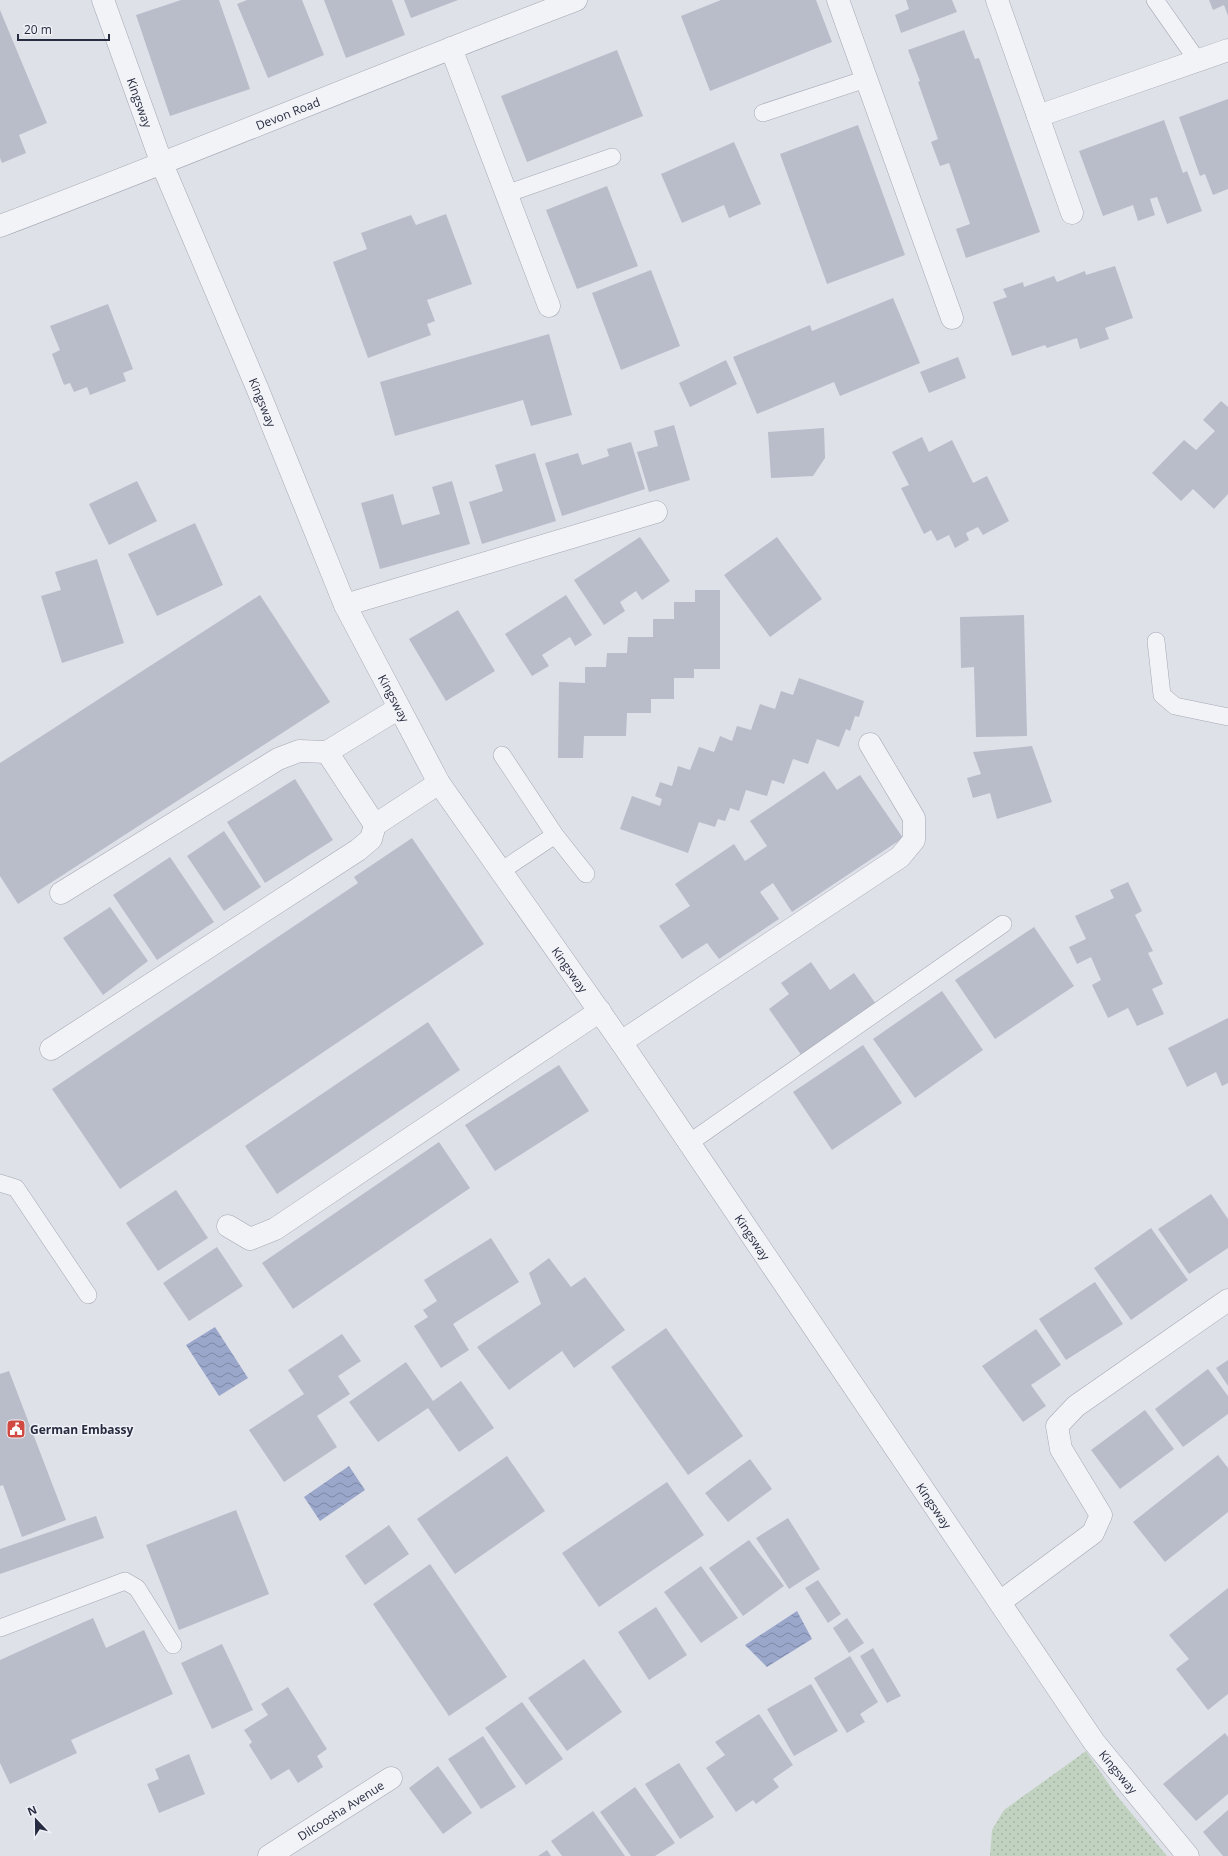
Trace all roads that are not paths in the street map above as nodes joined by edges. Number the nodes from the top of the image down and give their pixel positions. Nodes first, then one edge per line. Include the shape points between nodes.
1 (103, 0) edge
2 (576, 0) edge
3 (838, 0) edge
4 (997, 0) edge
5 (1155, 0) edge
6 (451, 48) junction
7 (1228, 50) edge
8 (1197, 60) junction
9 (866, 79) junction
10 (763, 113) dead end
11 (1038, 116) junction
12 (612, 157) dead end
13 (162, 164) junction
14 (506, 194) junction
15 (1072, 213) dead end
16 (0, 226) edge
17 (549, 306) dead end
18 (952, 318) dead end
19 (656, 512) dead end
20 (345, 605) junction
21 (1156, 641) dead end
22 (399, 708) junction
23 (1228, 717) edge
24 (870, 744) dead end
25 (326, 752) junction
26 (502, 755) dead end
27 (439, 782) junction
28 (375, 825) junction
29 (555, 835) junction
30 (501, 871) junction
31 (586, 874) dead end
32 (61, 893) dead end
33 (1003, 924) dead end
34 (600, 1011) junction
35 (621, 1042) junction
36 (51, 1049) dead end
37 (690, 1143) junction
38 (0, 1183) edge
39 (228, 1226) dead end
40 (88, 1295) dead end
41 (1228, 1300) edge
42 (1000, 1602) junction
43 (0, 1628) edge
44 (174, 1645) dead end
45 (392, 1778) dead end
46 (269, 1856) edge
47 (1188, 1856) edge

1 - 13 street, Kingsway
2 - 6 street, Devon Road
3 - 9 street
4 - 11 street
5 - 8 lane
6 - 13 street, Devon Road
6 - 14 street
7 - 8 street
8 - 11 street
9 - 10 lane
9 - 18 street
11 - 15 street
12 - 14 lane
13 - 16 street, Devon Road
13 - 20 street, Kingsway via 258,390
14 - 17 street
19 - 20 street
20 - 22 street, Kingsway
21 - 23 lane via 1162,695 1176,706
22 - 25 street
22 - 27 street, Kingsway
24 - 35 street via 914,818 914,840 900,857
25 - 28 street
25 - 32 street via 299,751 278,759
26 - 29 lane
27 - 28 street
27 - 30 street, Kingsway
28 - 36 street via 371,839 358,850
29 - 30 lane
29 - 31 lane
30 - 34 street, Kingsway
33 - 37 lane
34 - 35 street, Kingsway
34 - 39 street via 275,1229 250,1239
35 - 37 street, Kingsway
37 - 42 street, Kingsway
38 - 40 lane via 16,1188
41 - 42 street via 1076,1406 1056,1426 1061,1449 1101,1515 1093,1533
42 - 47 street, Kingsway via 1094,1742
43 - 44 lane via 125,1581 138,1588
45 - 46 street, Dilcoosha Avenue

